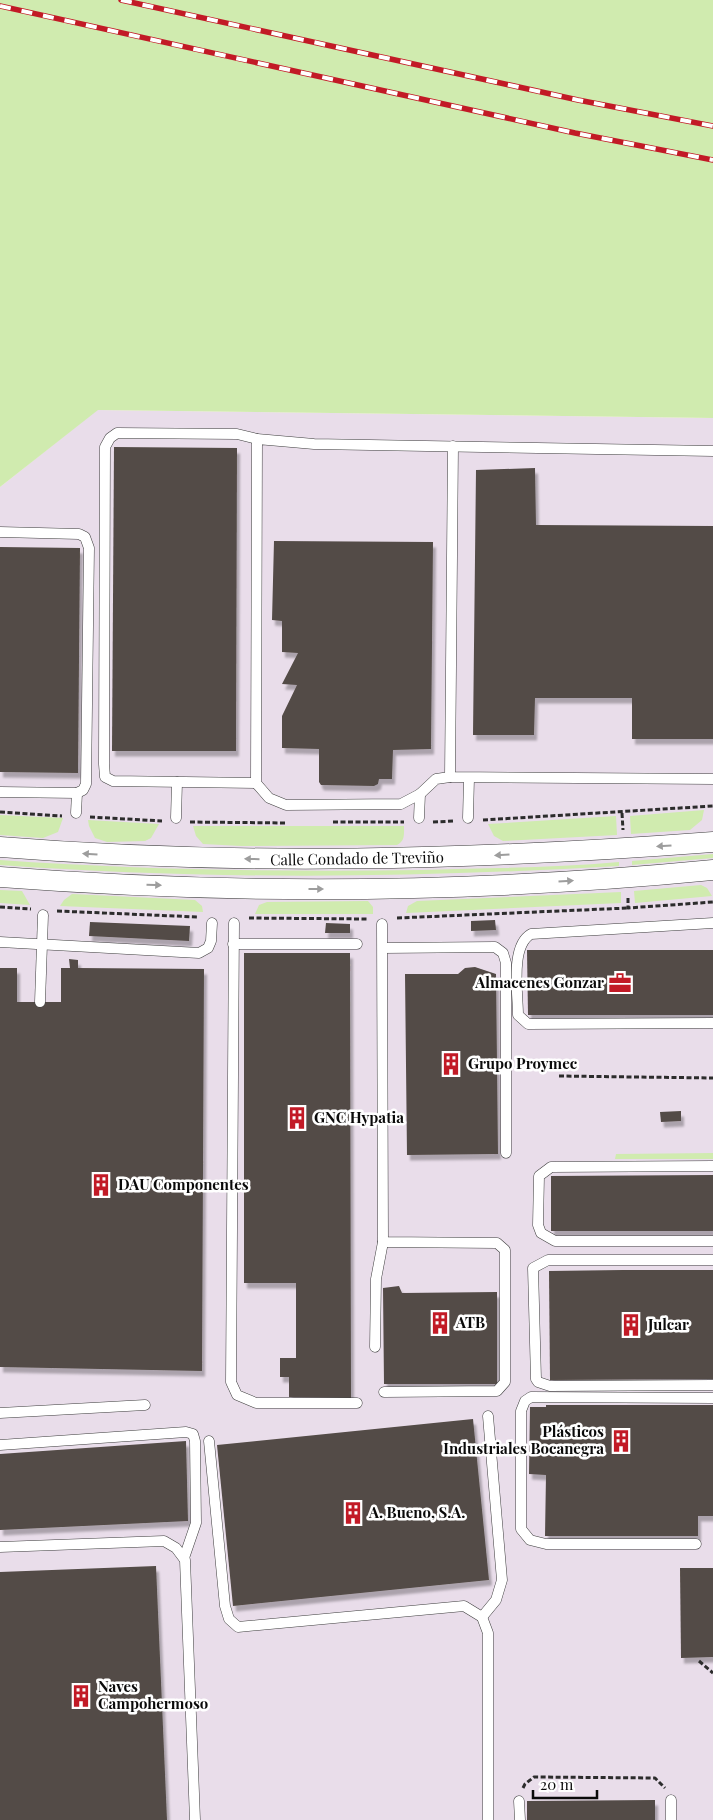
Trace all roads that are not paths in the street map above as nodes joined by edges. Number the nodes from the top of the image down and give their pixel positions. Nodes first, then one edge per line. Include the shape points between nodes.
1 (257, 439) junction
2 (453, 446) junction
3 (713, 451) edge
4 (0, 532) edge
5 (450, 777) junction
6 (469, 778) junction
7 (713, 779) edge
8 (177, 782) junction
9 (256, 783) junction
10 (0, 792) edge
11 (77, 793) junction
12 (420, 794) junction
13 (76, 813) dead end
14 (176, 818) dead end
15 (420, 818) dead end
16 (468, 818) dead end
17 (713, 842) edge
18 (0, 847) edge
19 (713, 870) edge
20 (0, 877) edge
21 (43, 912) road end
22 (207, 920) road end
23 (239, 921) road end
24 (378, 921) road end
25 (713, 923) edge
26 (0, 942) edge
27 (233, 944) junction
28 (357, 944) dead end
29 (42, 946) junction
30 (382, 948) junction
31 (40, 1002) dead end
32 (713, 1023) edge
33 (506, 1153) dead end
34 (713, 1166) edge
35 (713, 1240) edge
36 (383, 1242) junction
37 (713, 1260) edge
38 (375, 1347) dead end
39 (713, 1385) edge
40 (384, 1392) dead end
41 (713, 1398) edge
42 (357, 1403) dead end
43 (145, 1405) dead end
44 (0, 1413) edge
45 (488, 1416) dead end
46 (209, 1441) dead end
47 (0, 1445) edge
48 (696, 1544) dead end
49 (0, 1547) edge
50 (184, 1558) junction
51 (482, 1617) junction
52 (671, 1800) road end
53 (519, 1801) road end
54 (195, 1820) edge
55 (488, 1820) edge
56 (520, 1820) edge
57 (671, 1820) edge

1 - 2 lane via 314,444
1 - 8 lane via 237,434 117,433 105,447 105,777 113,781
1 - 9 lane
2 - 3 lane
2 - 5 lane
4 - 11 lane via 79,534 85,537 89,548 87,773 84,790
5 - 6 lane
5 - 12 lane via 436,779
6 - 7 lane
6 - 16 lane
8 - 9 lane
8 - 14 lane
9 - 12 lane via 269,798 286,805 400,804
10 - 11 lane
11 - 13 lane
12 - 15 lane
17 -> 18 street, Calle Condado de Treviño via 452,858 286,860 110,856
20 -> 19 street, Calle Condado de Treviño via 212,887 369,889 489,886
21 - 29 lane
22 - 29 lane via 211,941 208,948 199,953
23 - 27 lane
24 - 30 lane
25 - 32 lane via 531,934 524,938 518,953 518,1015 528,1024
26 - 29 lane
27 - 28 lane
27 - 42 lane via 231,1382 237,1395 256,1403
29 - 31 lane
30 - 33 lane via 495,947 503,953 506,963
30 - 36 lane
34 - 35 lane via 551,1167 538,1176 538,1225 541,1233 555,1240
36 - 38 lane via 376,1278
36 - 40 lane via 497,1243 505,1250 502,1387 497,1391
37 - 39 lane via 548,1260 534,1268 538,1382 550,1386
41 - 48 lane via 531,1398 525,1400 521,1411 521,1529 530,1540 546,1544
43 - 44 lane
45 - 51 lane via 502,1580 496,1600
46 - 51 lane via 225,1606 229,1619 238,1628 464,1606
47 - 50 lane via 192,1434 195,1441 196,1523
49 - 50 lane via 164,1541
50 - 54 lane
51 - 55 lane via 488,1633
52 - 57 lane
53 - 56 lane

